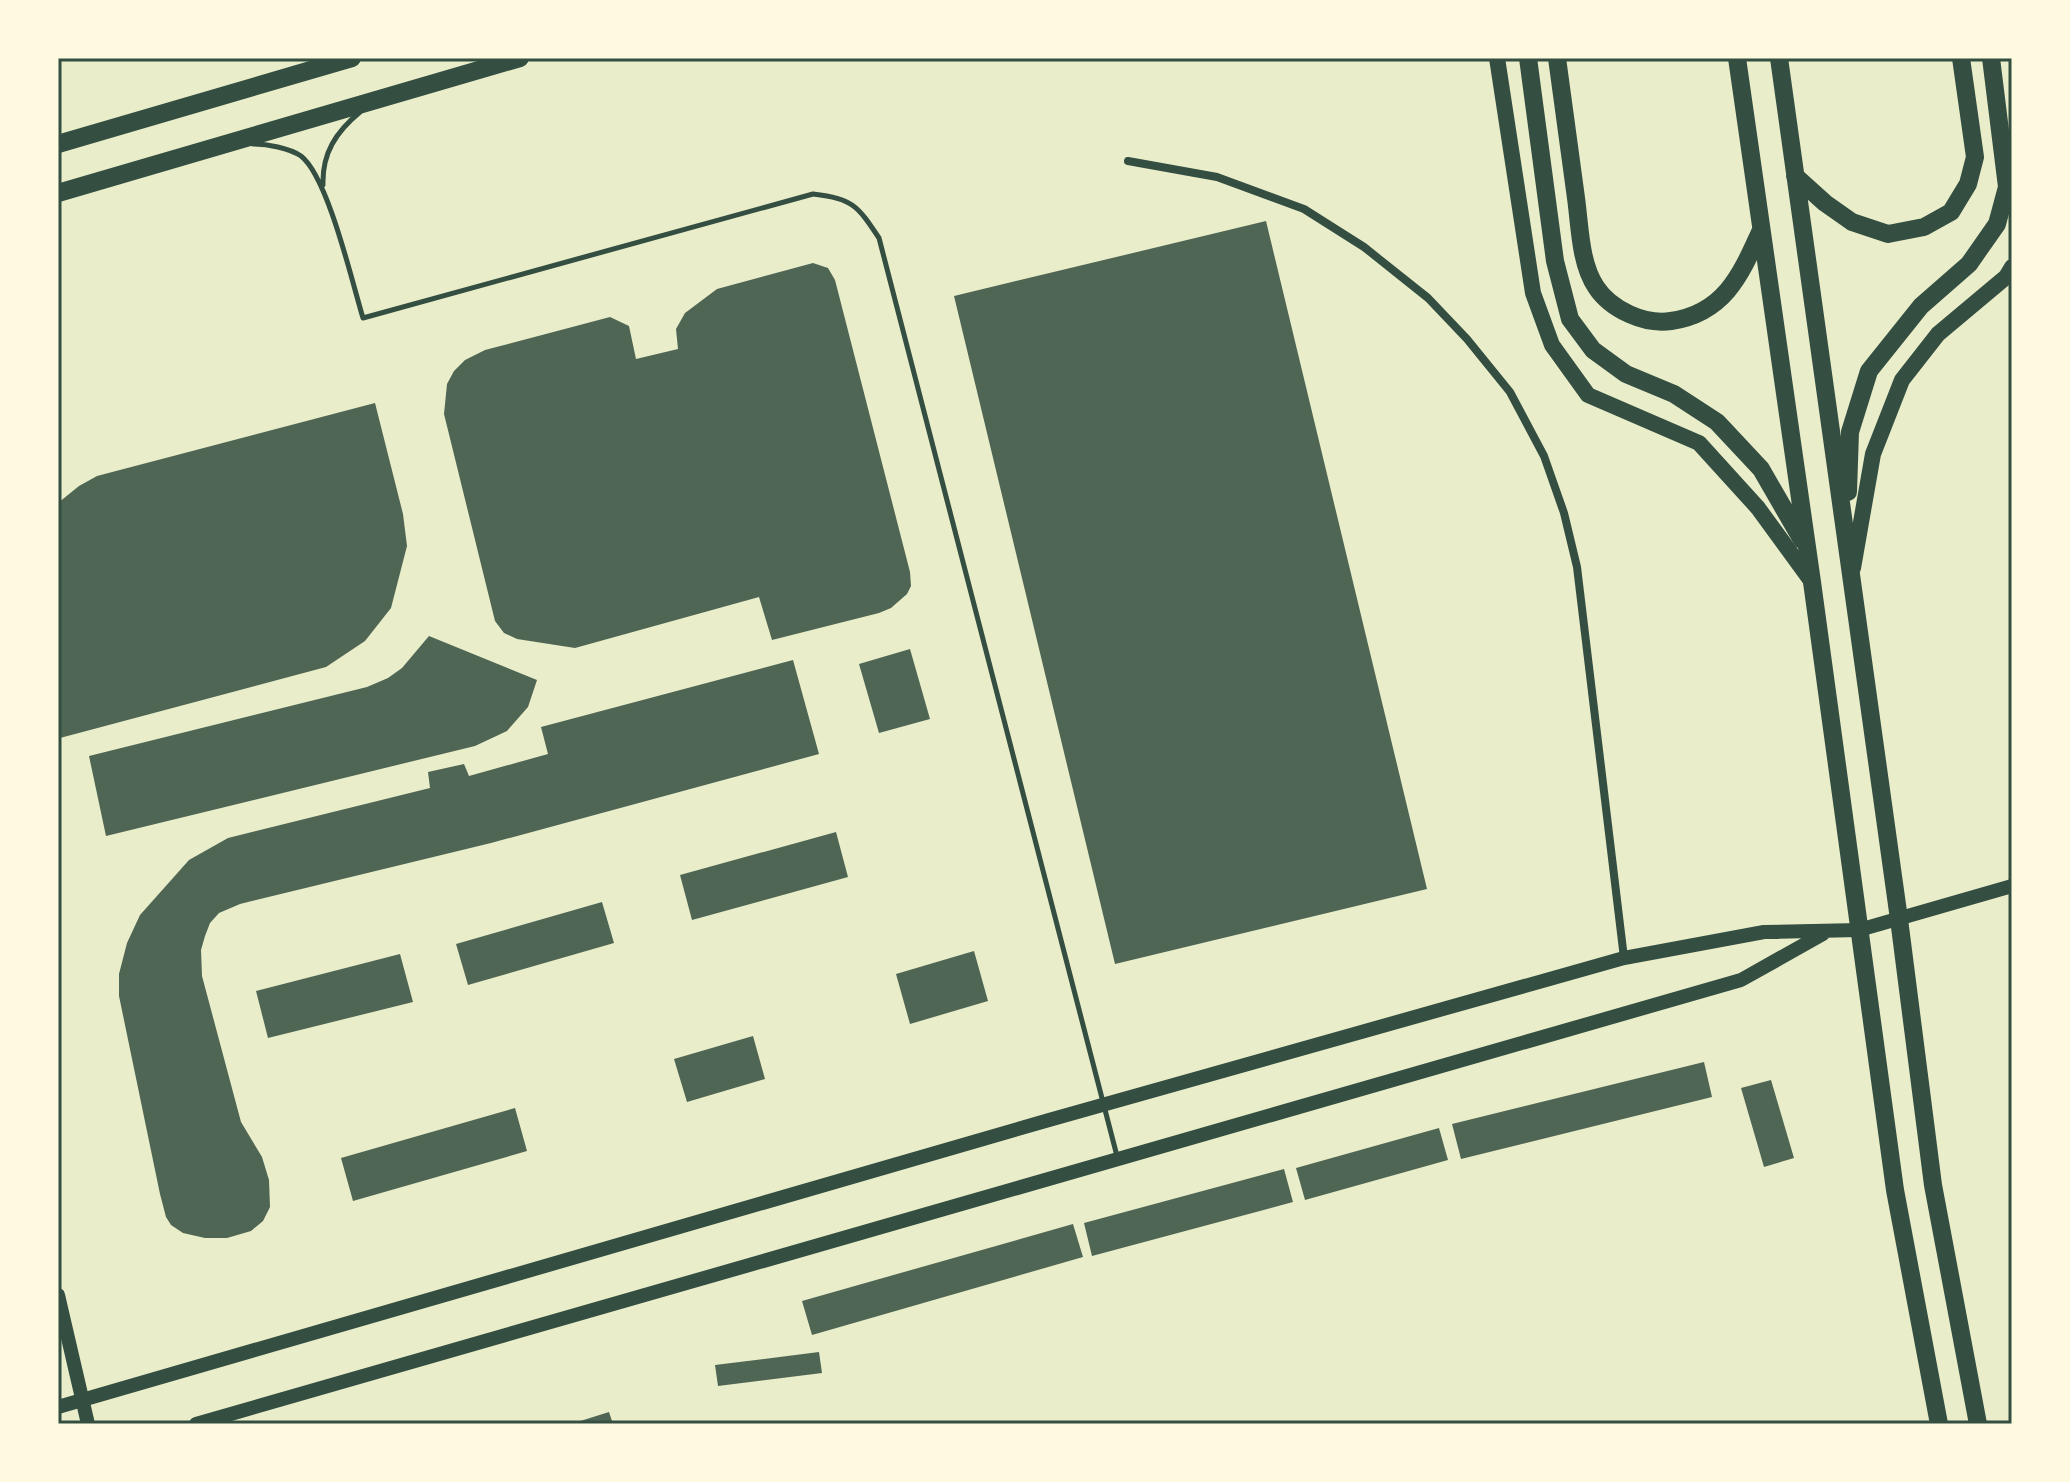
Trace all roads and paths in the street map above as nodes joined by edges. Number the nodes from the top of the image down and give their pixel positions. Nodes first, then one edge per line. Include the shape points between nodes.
1 (352, 58) edge
2 (520, 58) edge
3 (1497, 58) edge
4 (1528, 58) edge
5 (1557, 58) edge
6 (1737, 58) edge
7 (1779, 58) edge
8 (1961, 58) edge
9 (1991, 58) edge
10 (385, 97) junction
11 (58, 144) edge
12 (225, 144) junction
13 (1128, 161) dead end
14 (1795, 176) junction
15 (323, 190) junction
16 (58, 193) edge
17 (1761, 230) junction
18 (2012, 267) edge
19 (1847, 543) junction
20 (1808, 551) junction
21 (1851, 578) junction
22 (1812, 582) junction
23 (2012, 886) edge
24 (1899, 919) junction
25 (1859, 930) junction
26 (1827, 932) junction
27 (1624, 958) junction
28 (1103, 1105) junction
29 (1118, 1161) junction
30 (58, 1295) edge
31 (82, 1400) junction
32 (58, 1407) edge
33 (88, 1424) edge
34 (196, 1424) edge
35 (1939, 1424) edge
36 (1978, 1424) edge

1 - 11 highway
2 - 10 highway
3 - 22 main road via 1533,293 1552,345 1588,395 1699,443 1758,508
4 - 20 highway via 1555,261 1570,319 1593,350 1626,374 1674,394 1717,422 1761,469
5 - 17 highway via 1584,257 1597,289 1611,302 1645,319 1690,317 1739,279
6 - 17 highway
7 - 14 highway
8 - 14 highway via 1975,157 1968,184 1951,212 1924,227 1888,234 1852,222
9 - 19 highway via 2007,187 1997,224 1969,264 1921,306 1869,371 1850,432
10 - 12 highway
10 - 15 lane via 345,125 327,150
12 - 15 lane via 259,144 300,156
12 - 16 highway
13 - 27 street via 1217,177 1304,209 1364,247 1428,298 1510,392 1544,456 1577,567
14 - 19 highway
15 - 28 lane via 363,318 813,194 841,197 861,210 879,238
17 - 20 highway
18 - 21 main road via 1938,334 1902,380 1873,454
19 - 21 highway
20 - 22 highway
21 - 24 highway
22 - 25 highway
23 - 24 street
24 - 25 street
24 - 36 highway via 1933,1185
25 - 26 street
25 - 35 highway via 1895,1190
26 - 27 street via 1764,932
26 - 29 street via 1741,980
27 - 28 street
28 - 29 lane
28 - 31 street
29 - 34 street
30 - 31 street
31 - 32 street
31 - 33 street

